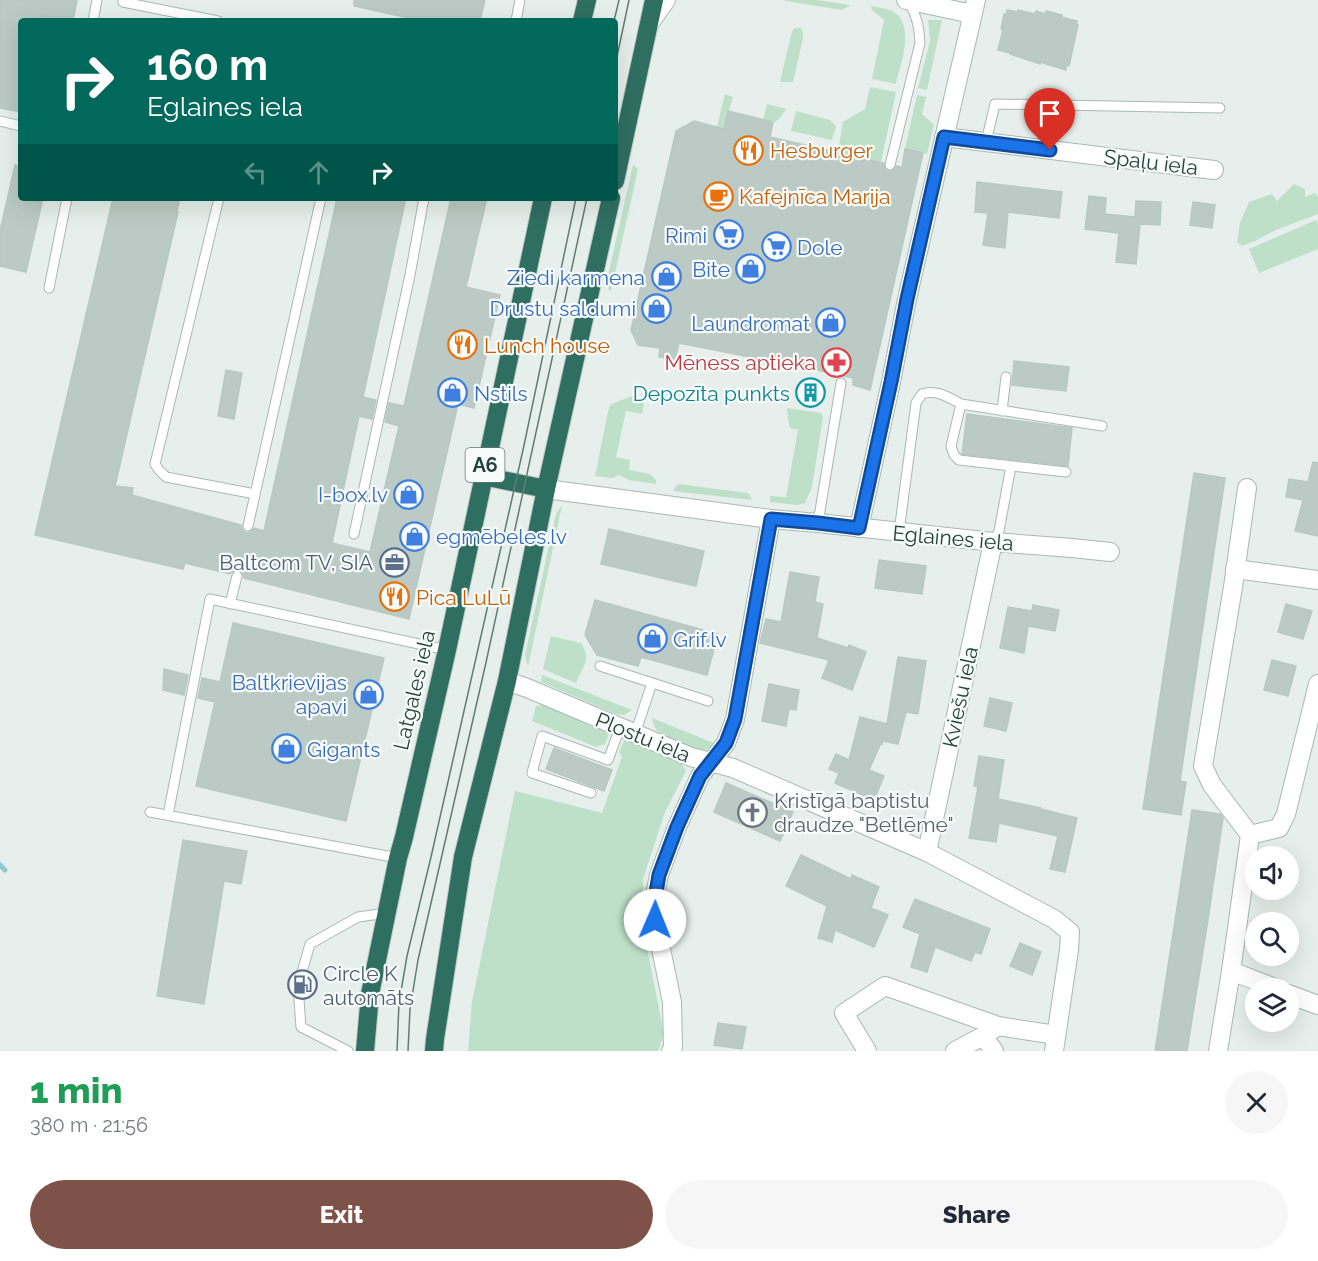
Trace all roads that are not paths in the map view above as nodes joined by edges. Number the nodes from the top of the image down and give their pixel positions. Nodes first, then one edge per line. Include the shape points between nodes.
1 (97, 0) edge
2 (123, 0) edge
3 (520, 0) edge
4 (587, 0) edge
5 (654, 0) edge
6 (666, 0) edge
7 (907, 0) edge
8 (974, 7) edge
9 (94, 18) edge
10 (203, 18) edge
11 (517, 18) edge
12 (583, 18) edge
13 (648, 26) junction
14 (1220, 108) dead end
15 (0, 121) edge
16 (18, 125) edge
17 (944, 137) junction
18 (986, 142) junction
19 (890, 165) dead end
20 (618, 167) edge
21 (1214, 170) dead end
22 (66, 201) edge
23 (218, 201) edge
24 (320, 201) edge
25 (423, 201) edge
26 (541, 201) edge
27 (610, 201) edge
28 (49, 288) dead end
29 (1006, 377) dead end
30 (841, 383) dead end
31 (961, 404) junction
32 (1002, 411) junction
33 (1102, 426) dead end
34 (1011, 466) junction
35 (1066, 472) dead end
36 (483, 476) junction
37 (1247, 488) dead end
38 (546, 489) junction
39 (255, 494) junction
40 (771, 519) junction
41 (818, 523) junction
42 (248, 526) dead end
43 (859, 528) junction
44 (899, 532) junction
45 (354, 534) dead end
46 (993, 542) junction
47 (1110, 552) dead end
48 (1235, 569) junction
49 (237, 576) dead end
50 (1318, 580) edge
51 (230, 603) junction
52 (447, 650) junction
53 (600, 666) dead end
54 (507, 681) junction
55 (652, 683) junction
56 (1318, 684) edge
57 (708, 701) dead end
58 (628, 731) junction
59 (712, 763) junction
60 (591, 793) dead end
61 (150, 812) dead end
62 (168, 815) junction
63 (1250, 835) junction
64 (927, 852) junction
65 (398, 858) junction
66 (387, 913) junction
67 (1231, 971) junction
68 (1249, 978) edge
69 (1299, 998) edge
70 (1318, 1005) edge
71 (992, 1038) edge
72 (1055, 1043) edge
73 (348, 1051) edge
74 (365, 1051) edge
75 (434, 1051) edge
76 (671, 1051) edge
77 (867, 1051) edge
78 (955, 1051) edge
79 (1218, 1051) edge

1 - 9 lane
2 - 10 lane
3 - 11 lane
4 - 12 highway
5 - 13 highway
6 - 13 street
7 - 8 street
7 - 19 lane via 915,13 920,43
8 - 17 street
13 - 20 highway
14 - 18 lane via 995,104
15 - 16 lane
17 - 18 street, Spaļu iela
17 - 43 street
18 - 21 street, Spaļu iela
22 - 28 lane
23 - 39 lane via 155,464 166,477
24 - 39 lane
25 - 45 lane
26 - 36 highway, Latgales iela / A6
27 - 38 highway
29 - 32 lane
30 - 41 lane
31 - 32 lane
31 - 34 lane via 951,446 954,455 959,460
31 - 44 lane via 930,391 916,403
32 - 33 lane
34 - 35 lane
34 - 46 lane via 999,531
36 - 38 highway
36 - 52 highway, Latgales iela / A6
37 - 48 street
38 - 40 street, Eglaines iela
38 - 54 highway
39 - 42 lane
40 - 41 street, Eglaines iela
40 - 59 street via 735,719 726,743
41 - 43 street, Eglaines iela
43 - 44 street, Eglaines iela
44 - 46 street, Eglaines iela
46 - 47 street, Eglaines iela
46 - 64 street, Kviešu iela
48 - 50 street
48 - 63 street via 1203,766 1212,785
49 - 51 lane
51 - 52 lane
51 - 62 lane via 210,599
52 - 65 highway, Latgales iela / A6
53 - 55 lane
54 - 58 street, Plostu iela
54 - 75 highway via 463,857
55 - 57 lane
55 - 58 lane
56 - 63 street via 1286,814 1279,828
58 - 59 street, Plostu iela
58 - 60 lane via 608,760 542,736 532,773
59 - 64 street, Plostu iela via 733,768
59 - 76 street via 700,776 677,827 659,875 654,904 672,1002
61 - 62 lane
62 - 65 lane
63 - 67 street
64 - 72 street, Plostu iela via 1054,919 1070,932
65 - 66 highway, Latgales iela / A6
66 - 73 lane via 358,917 310,944 298,986 302,1027
66 - 74 highway, Latgales iela / A6 via 370,994
67 - 68 street
67 - 79 street
69 - 70 street
71 - 72 street
71 - 77 street via 885,986 844,1013
71 - 78 street

